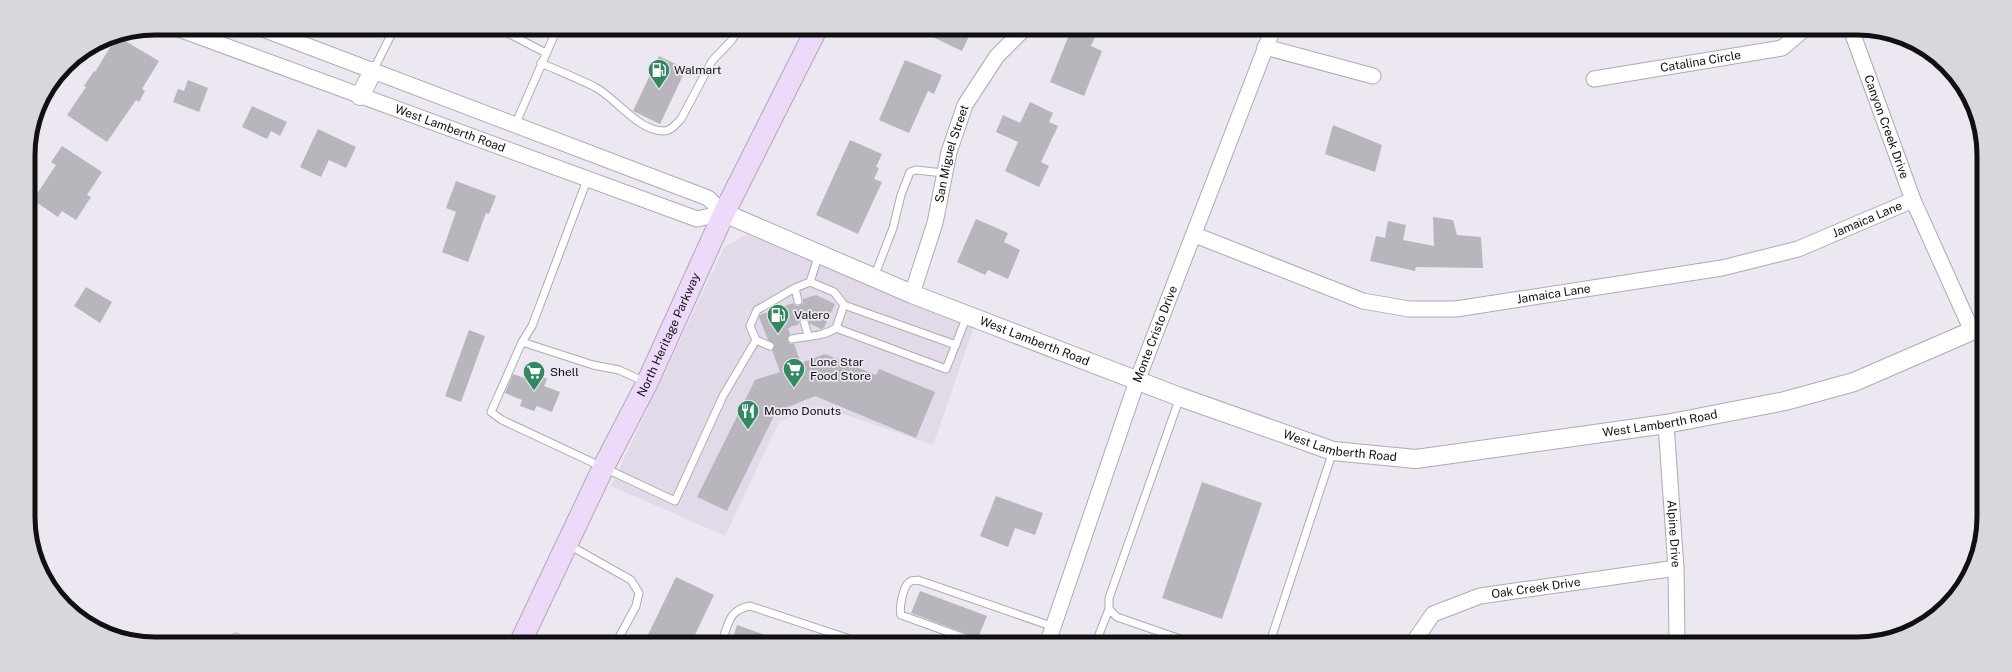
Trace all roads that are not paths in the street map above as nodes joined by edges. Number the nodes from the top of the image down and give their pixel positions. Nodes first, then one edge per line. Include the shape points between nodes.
1 (195, 35) edge
2 (278, 35) edge
3 (391, 35) edge
4 (512, 35) edge
5 (554, 35) edge
6 (735, 35) edge
7 (813, 35) edge
8 (1018, 35) edge
9 (1270, 35) edge
10 (1798, 35) edge
11 (1853, 35) edge
12 (1265, 47) junction
13 (546, 52) junction
14 (541, 63) junction
15 (373, 71) junction
16 (1373, 76) dead end
17 (1594, 79) dead end
18 (360, 96) junction
19 (515, 125) junction
20 (944, 173) junction
21 (587, 180) junction
22 (1913, 200) junction
23 (724, 213) junction
24 (1194, 235) junction
25 (819, 254) junction
26 (874, 278) junction
27 (810, 282) junction
28 (795, 288) junction
29 (912, 294) junction
30 (798, 301) dead end
31 (844, 305) junction
32 (967, 316) junction
33 (804, 322) dead end
34 (836, 328) junction
35 (1976, 329) edge
36 (808, 335) junction
37 (792, 339) dead end
38 (756, 340) junction
39 (522, 342) junction
40 (956, 345) junction
41 (770, 346) dead end
42 (1138, 381) junction
43 (647, 383) junction
44 (1180, 397) junction
45 (1666, 424) junction
46 (1333, 451) junction
47 (604, 466) junction
48 (567, 544) junction
49 (1676, 568) junction
50 (1109, 609) junction
51 (1054, 627) junction
52 (522, 637) edge
53 (619, 637) edge
54 (723, 637) edge
55 (844, 637) edge
56 (962, 637) edge
57 (1050, 637) edge
58 (1098, 637) edge
59 (1175, 637) edge
60 (1272, 637) edge
61 (1417, 637) edge
62 (1677, 637) edge

1 - 18 street, West Lamberth Road
2 - 15 street, West Lamberth Road
3 - 15 lane
4 - 13 lane
5 - 13 lane
6 - 14 lane via 712,61 675,126 665,131 653,129 640,122 610,96 594,87
7 - 23 main road, North Heritage Parkway
8 - 20 street, San Miguel Street via 996,56 965,105 948,152
9 - 12 street, Monte Cristo Drive
10 - 17 street, Catalina Circle via 1782,48
11 - 22 street, Canyon Creek Drive
12 - 16 street
12 - 24 street, Monte Cristo Drive
13 - 14 lane
14 - 19 lane
15 - 18 street
15 - 19 street, West Lamberth Road
18 - 21 street, West Lamberth Road
19 - 23 street, West Lamberth Road via 708,198
20 - 26 lane via 916,170 910,172
20 - 29 street, San Miguel Street via 934,223
21 - 23 street, West Lamberth Road via 697,219
21 - 39 lane via 532,326
22 - 24 street, Jamaica Lane via 1798,249 1722,268 1456,309 1409,309 1363,301
22 - 35 street, Canyon Creek Drive
23 - 25 street, West Lamberth Road
23 - 43 main road, North Heritage Parkway
24 - 42 street, Monte Cristo Drive
25 - 26 street, West Lamberth Road
25 - 27 lane
26 - 29 street, West Lamberth Road
27 - 28 lane
27 - 31 lane via 834,292
28 - 30 lane
28 - 38 lane via 767,308 757,310 750,326
29 - 32 street, West Lamberth Road
31 - 34 lane
31 - 40 lane
32 - 40 lane
32 - 42 street, West Lamberth Road
33 - 36 lane
34 - 36 lane via 827,334
34 - 40 lane via 946,369
35 - 45 street, West Lamberth Road via 1854,382 1785,401
36 - 37 lane
38 - 41 lane
38 - 47 lane via 723,396 675,501
39 - 43 lane via 593,365 619,370
39 - 47 lane via 491,412 502,420
42 - 44 street, West Lamberth Road
42 - 51 street, Monte Cristo Drive
43 - 47 main road, North Heritage Parkway
44 - 46 street, West Lamberth Road
44 - 50 lane via 1109,598
45 - 46 street, West Lamberth Road via 1416,459
45 - 49 street, Alpine Drive
46 - 60 lane
47 - 48 main road, North Heritage Parkway
48 - 52 main road, North Heritage Parkway
48 - 53 lane via 631,580 639,593 636,606
49 - 61 street, Oak Creek Drive via 1480,596 1433,614
49 - 62 street, Alpine Drive
50 - 58 lane
50 - 59 lane via 1117,617
51 - 56 lane via 918,580 906,585 899,608 901,615
51 - 57 street, Monte Cristo Drive
54 - 55 lane via 731,615 738,608 750,606

